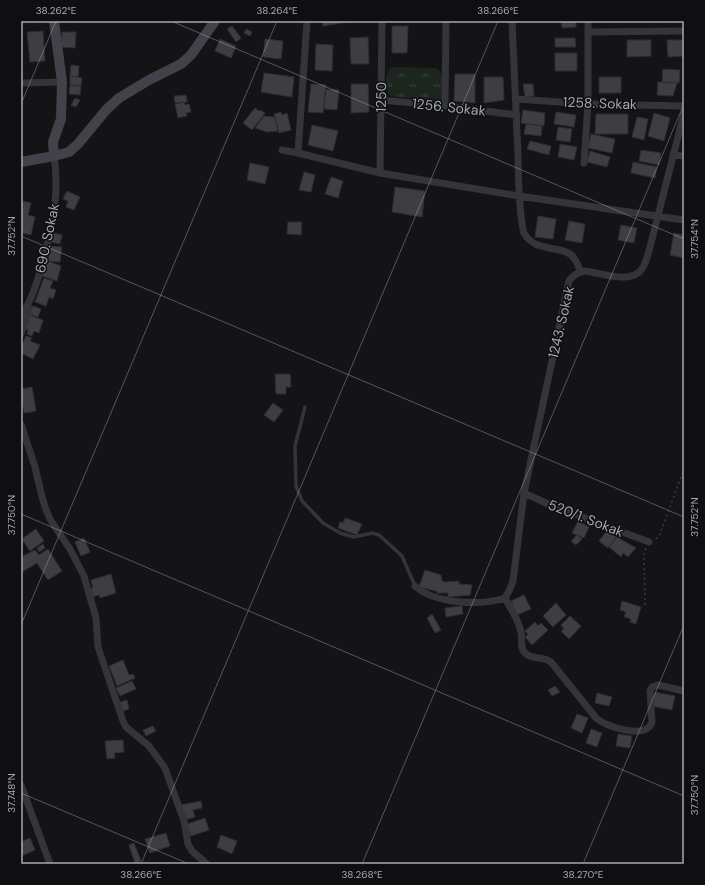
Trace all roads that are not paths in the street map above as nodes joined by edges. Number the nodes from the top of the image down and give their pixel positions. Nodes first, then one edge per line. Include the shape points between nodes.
1 (54, 21) edge
2 (308, 21) edge
3 (382, 21) edge
4 (446, 21) edge
5 (512, 21) edge
6 (588, 21) edge
7 (215, 22) edge
8 (684, 31) edge
9 (588, 32) junction
10 (62, 82) junction
11 (21, 83) edge
12 (516, 99) junction
13 (381, 100) junction
14 (588, 104) junction
15 (446, 106) junction
16 (684, 106) edge
17 (684, 114) edge
18 (517, 115) junction
19 (282, 150) dead end
20 (298, 153) junction
21 (673, 155) junction
22 (54, 156) junction
23 (684, 156) edge
24 (21, 162) edge
25 (584, 163) dead end
26 (380, 173) junction
27 (519, 196) junction
28 (657, 216) junction
29 (684, 220) edge
30 (580, 272) junction
31 (35, 288) junction
32 (21, 316) edge
33 (21, 334) edge
34 (305, 407) dead end
35 (21, 424) edge
36 (524, 493) junction
37 (649, 542) road end
38 (415, 586) joint
39 (505, 598) junction
40 (684, 691) edge
41 (21, 785) edge
42 (50, 864) edge
43 (207, 864) edge

1 - 10 street
2 - 20 street
3 - 13 street, 1250
4 - 15 street
5 - 12 street
6 - 9 street
7 - 22 street via 195,50 181,64 119,98 70,152
8 - 9 street
9 - 14 street
10 - 11 street
10 - 22 street via 61,119 53,142
12 - 14 street, 1258. Sokak
12 - 18 street
13 - 15 street, 1256. Sokak
13 - 26 street, 1250
14 - 16 street, 1258. Sokak
14 - 25 street
15 - 18 street, 1256. Sokak
17 - 21 street, 1243. Sokak
18 - 27 street
19 - 20 street
20 - 26 street
21 - 23 street
21 - 28 street, 1243. Sokak
22 - 24 street
22 - 31 street, 690. Sokak via 57,186 53,219
26 - 27 street
27 - 28 street
27 - 30 street via 523,231 526,236 544,248 569,253
28 - 29 street
28 - 30 street, 1243. Sokak via 649,251 639,272 624,278
30 - 36 street, 1243. Sokak via 572,277 567,286
31 - 32 street, 690. Sokak
31 - 33 street
34 - 38 lane via 295,446 296,486 302,501 323,523 340,533 354,537 372,533 379,535 402,556
35 - 43 street via 46,510 84,576 96,618 98,647 123,721 126,727 149,746 165,768 184,821 188,844
36 - 37 street, 520/1. Sokak
36 - 39 street, 1243. Sokak via 513,581
38 - 39 street via 449,601 492,601
39 - 40 street via 520,626 525,653 551,662 596,718 604,724 646,730 652,722 652,687 658,685
41 - 42 street

